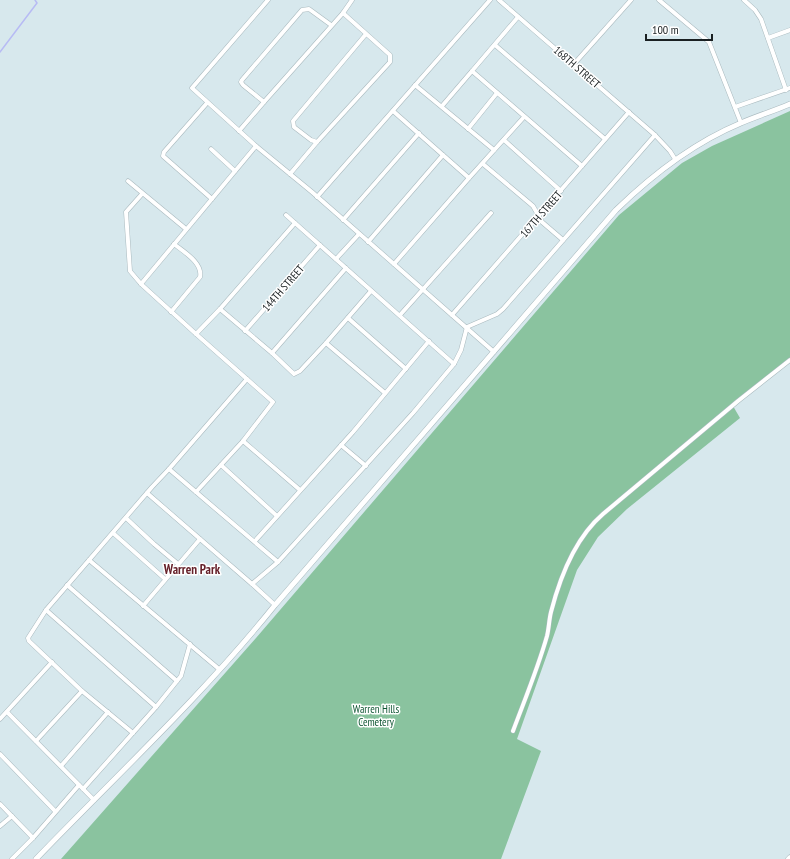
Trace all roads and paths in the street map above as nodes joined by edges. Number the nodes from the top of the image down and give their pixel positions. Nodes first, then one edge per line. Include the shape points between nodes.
1 (268, 0) edge
2 (352, 0) edge
3 (490, 0) edge
4 (499, 0) edge
5 (631, 0) edge
6 (658, 0) edge
7 (744, 0) edge
8 (343, 13) junction
9 (518, 17) junction
10 (331, 25) junction
11 (790, 30) edge
12 (366, 34) junction
13 (768, 38) junction
14 (495, 45) junction
15 (574, 64) junction
16 (472, 71) junction
17 (415, 85) junction
18 (788, 89) edge
19 (497, 93) junction
20 (264, 102) junction
21 (207, 103) junction
22 (790, 104) edge
23 (442, 106) junction
24 (736, 107) junction
25 (393, 111) junction
26 (629, 112) junction
27 (524, 117) junction
28 (741, 123) junction
29 (468, 129) junction
30 (239, 131) junction
31 (419, 133) junction
32 (654, 136) junction
33 (605, 139) junction
34 (504, 140) junction
35 (317, 142) junction
36 (256, 146) junction
37 (210, 149) dead end
38 (494, 150) junction
39 (443, 155) junction
40 (675, 159) junction
41 (482, 164) junction
42 (582, 166) junction
43 (235, 171) junction
44 (290, 174) junction
45 (469, 178) junction
46 (128, 181) dead end
47 (561, 191) junction
48 (142, 194) junction
49 (317, 197) junction
50 (212, 199) junction
51 (491, 213) dead end
52 (286, 215) dead end
53 (539, 216) junction
54 (343, 220) junction
55 (295, 223) junction
56 (186, 229) junction
57 (359, 234) junction
58 (562, 240) junction
59 (368, 242) junction
60 (174, 244) junction
61 (320, 245) junction
62 (336, 259) junction
63 (394, 264) junction
64 (346, 268) junction
65 (141, 284) junction
66 (422, 290) junction
67 (371, 291) junction
68 (220, 309) junction
69 (171, 312) junction
70 (400, 315) junction
71 (452, 315) junction
72 (348, 318) junction
73 (467, 327) junction
74 (245, 330) junction
75 (196, 334) junction
76 (429, 341) junction
77 (326, 343) junction
78 (494, 352) junction
79 (272, 353) junction
80 (790, 360) edge
81 (454, 364) junction
82 (406, 369) junction
83 (247, 379) junction
84 (385, 394) junction
85 (243, 441) junction
86 (341, 445) junction
87 (221, 465) junction
88 (366, 466) junction
89 (170, 469) junction
90 (300, 490) junction
91 (196, 492) junction
92 (148, 493) junction
93 (277, 516) junction
94 (126, 518) junction
95 (113, 533) junction
96 (200, 539) junction
97 (255, 541) junction
98 (89, 560) junction
99 (278, 562) junction
100 (178, 564) junction
101 (165, 579) junction
102 (252, 584) junction
103 (67, 585) junction
104 (275, 605) junction
105 (143, 606) junction
106 (46, 610) junction
107 (190, 644) junction
108 (52, 662) junction
109 (219, 669) junction
110 (178, 681) junction
111 (82, 691) junction
112 (156, 708) junction
113 (7, 712) junction
114 (108, 712) junction
115 (0, 719) edge
116 (513, 731) dead end
117 (133, 733) junction
118 (36, 740) junction
119 (0, 754) edge
120 (61, 766) junction
121 (79, 785) junction
122 (83, 789) junction
123 (94, 800) junction
124 (0, 804) edge
125 (55, 811) junction
126 (12, 816) junction
127 (0, 826) edge
128 (33, 838) junction
129 (12, 859) edge
130 (36, 859) edge

1 - 21 street via 192,88
2 - 8 street
3 - 17 street
4 - 9 street, 168TH STREET
5 - 15 street
6 - 24 street via 709,42
7 - 13 street via 758,14
8 - 10 street
8 - 12 street
9 - 14 street
9 - 15 street, 168TH STREET
10 - 20 street
10 - 20 street via 309,10 302,10 241,82
11 - 13 street
12 - 35 street via 390,55 390,62
12 - 35 street via 293,121 294,127
13 - 18 street
14 - 16 street
14 - 33 street
15 - 26 street, 168TH STREET
16 - 19 street
16 - 23 street
17 - 23 street
17 - 25 street
18 - 24 street
19 - 27 street
19 - 29 street
20 - 30 street
21 - 30 street
21 - 50 street via 163,156
22 - 28 street
23 - 29 street
24 - 28 street
25 - 31 street
25 - 49 street
26 - 32 street, 168TH STREET
26 - 33 street, 167TH STREET
27 - 34 street
27 - 42 street
28 - 40 street
29 - 38 street
30 - 36 street
31 - 39 street
31 - 54 street
32 - 40 street, 168TH STREET
32 - 58 street
33 - 42 street, 167TH STREET
34 - 38 street
34 - 47 street
35 - 44 street
36 - 43 street
36 - 44 street
37 - 43 street
38 - 41 street
39 - 45 street
39 - 59 street
40 - 78 street via 647,180 611,216
41 - 45 street
41 - 53 street via 532,206
42 - 47 street, 167TH STREET
43 - 50 street
44 - 49 street
45 - 63 street
46 - 48 street
47 - 53 street, 167TH STREET
48 - 56 street
48 - 65 street via 126,212 130,271
49 - 54 street
50 - 56 street
51 - 66 street
52 - 55 street
53 - 58 street
53 - 71 street, 167TH STREET
54 - 57 street
55 - 61 street
55 - 68 street
56 - 60 street
57 - 59 street
57 - 62 street
58 - 73 street via 500,312
59 - 63 street
60 - 65 street
60 - 69 street via 197,264 201,273
61 - 62 street
61 - 74 street, 144TH STREET
62 - 64 street
63 - 66 street
64 - 67 street
64 - 79 street
65 - 69 street
66 - 70 street
66 - 71 street
67 - 70 street
67 - 72 street
68 - 74 street
68 - 75 street
69 - 75 street
70 - 76 street
71 - 73 street
72 - 77 street
72 - 82 street
73 - 78 street
73 - 81 street
74 - 79 street
75 - 83 street
76 - 81 street
76 - 82 street
77 - 79 street via 294,374
77 - 84 street
78 - 104 street
80 - 116 street via 598,518 584,534 562,580 551,612 548,634
81 - 88 street
82 - 84 street
83 - 85 street via 273,402
83 - 89 street
84 - 86 street
85 - 87 street
85 - 90 street
86 - 88 street
86 - 90 street
87 - 91 street
87 - 93 street
88 - 99 street
89 - 91 street
89 - 92 street
90 - 93 street
91 - 97 street
92 - 94 street
92 - 96 street
93 - 97 street
94 - 95 street
94 - 100 street
95 - 98 street
95 - 101 street
96 - 100 street
96 - 102 street
97 - 99 street
98 - 103 street
98 - 105 street
99 - 102 street
100 - 101 street
101 - 105 street
102 - 104 street
103 - 106 street
103 - 110 street
104 - 109 street
105 - 107 street
106 - 108 street via 28,638
106 - 112 street
107 - 109 street
107 - 110 street
108 - 111 street
108 - 113 street
109 - 123 street
110 - 112 street
111 - 114 street
111 - 118 street
112 - 117 street
113 - 115 street
113 - 118 street
114 - 117 street
114 - 120 street
117 - 122 street
118 - 120 street
119 - 125 street
120 - 121 street
121 - 122 street
121 - 125 street
122 - 123 street
123 - 130 street
124 - 126 street
125 - 128 street
126 - 127 street
126 - 128 street
128 - 129 street

